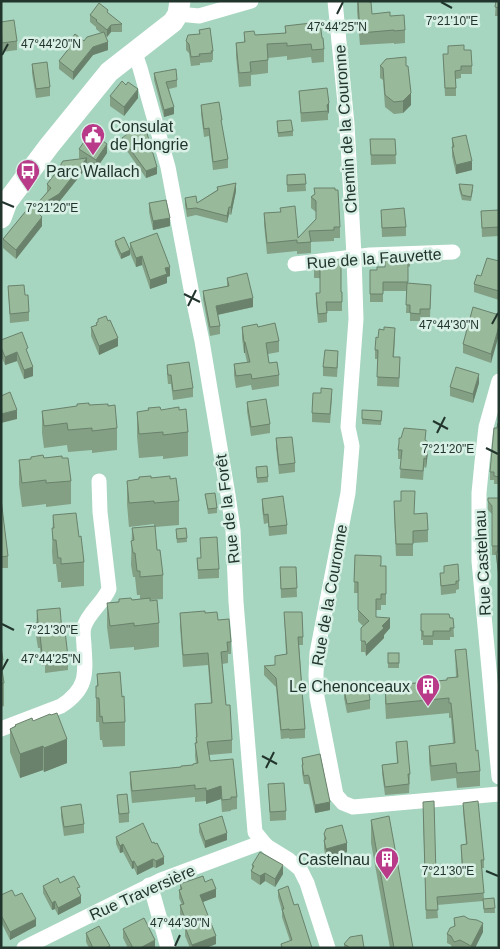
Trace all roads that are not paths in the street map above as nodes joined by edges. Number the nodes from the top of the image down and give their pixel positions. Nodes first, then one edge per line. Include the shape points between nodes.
1 (251, 1) edge
2 (334, 1) edge
3 (179, 7) edge
4 (133, 54) junction
5 (3, 208) edge
6 (453, 252) dead end
7 (354, 256) junction
8 (295, 264) dead end
9 (499, 381) edge
10 (99, 481) dead end
11 (1, 729) edge
12 (499, 777) edge
13 (499, 794) edge
14 (263, 842) junction
15 (148, 885) junction
16 (24, 948) edge
17 (168, 948) edge
18 (328, 948) edge

1 - 3 street via 199,16
2 - 7 street, Chemin de la Couronne via 347,124
3 - 4 main road via 170,25
4 - 5 main road via 109,72
4 - 14 street, Rue de la Forêt via 168,167 228,495 254,822
6 - 7 street, Rue de la Fauvette
7 - 8 street, Rue de la Fauvette
7 - 13 street, Rue de la Couronne via 356,319 348,427 352,446 348,494 317,653 316,675 317,697 336,796 353,807
9 - 12 street, Rue Castelnau via 486,427 479,493 479,552
10 - 11 street via 109,589 83,629 85,677 69,701
14 - 15 street, Rue Traversière
14 - 18 street via 300,869 308,883
15 - 16 street, Rue Traversière
15 - 17 street

